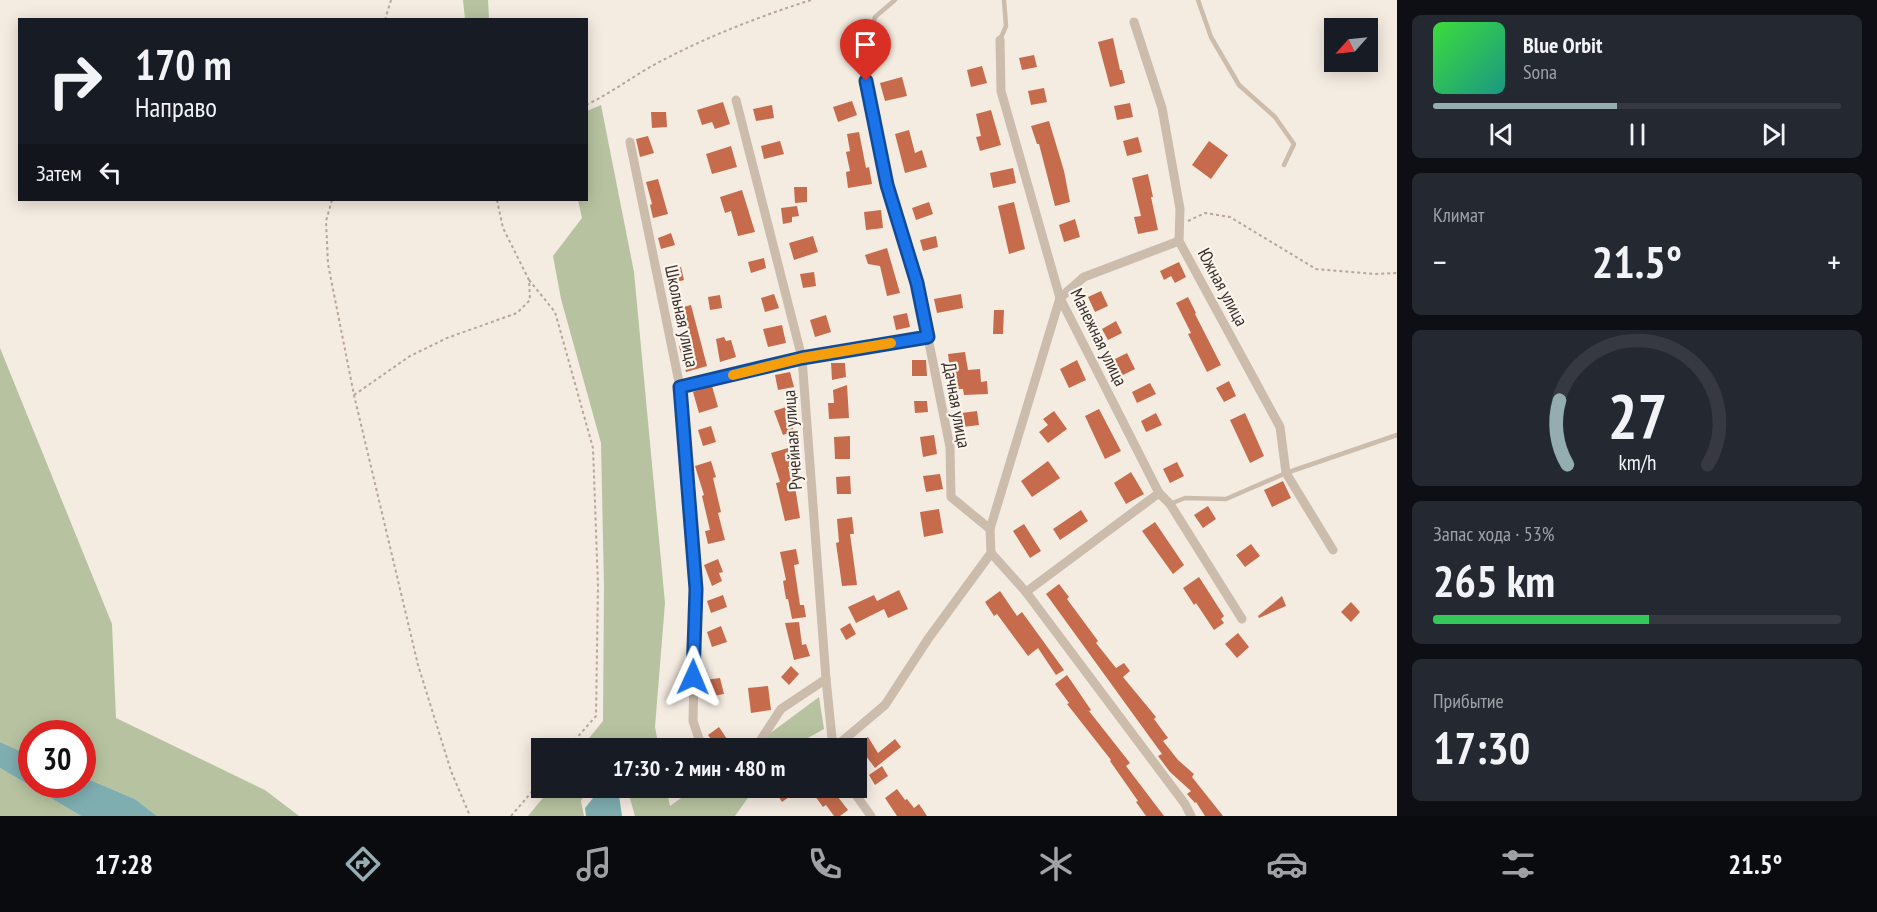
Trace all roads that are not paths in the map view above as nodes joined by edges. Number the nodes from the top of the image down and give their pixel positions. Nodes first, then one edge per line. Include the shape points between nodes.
1 (895, 0) edge
2 (1004, 0) edge
3 (1198, 0) edge
4 (1134, 22) dead end
5 (1000, 40) joint
6 (862, 61) joint
7 (735, 100) dead end
8 (630, 142) dead end
9 (1284, 165) dead end
10 (1179, 241) junction
11 (1060, 298) junction
12 (928, 337) junction
13 (802, 358) junction
14 (680, 387) junction
15 (1397, 435) edge
16 (1286, 473) junction
17 (1159, 493) junction
18 (1170, 504) junction
19 (990, 529) junction
20 (1333, 550) dead end
21 (991, 553) junction
22 (1026, 592) junction
23 (1242, 619) dead end
24 (826, 680) junction
25 (699, 738) edge
26 (762, 738) edge
27 (833, 738) edge
28 (846, 738) edge
29 (858, 798) edge
30 (871, 816) edge
31 (1191, 816) edge

1 - 6 lane via 875,17
2 - 5 lane via 1006,26
3 - 9 lane via 1210,37 1239,85 1275,117 1293,144
4 - 10 street, Южная улица via 1162,108 1180,209
5 - 11 street, Манежная улица via 1001,91
6 - 12 street, Дачная улица via 887,185 917,283
7 - 13 street, Ручейная улица
8 - 14 street, Школьная улица
10 - 11 street via 1084,277
10 - 16 street, Южная улица via 1280,427
11 - 17 street, Манежная улица
11 - 19 street
12 - 13 street
12 - 19 street, Дачная улица via 950,447 951,497
13 - 14 street
13 - 24 street, Ручейная улица
14 - 25 street, Школьная улица via 696,589 693,721
15 - 16 lane
16 - 18 lane via 1226,499 1185,498
16 - 20 street, Южная улица
17 - 18 street, Манежная улица
17 - 22 street
18 - 23 street, Манежная улица
19 - 21 street
21 - 22 street
21 - 28 street via 885,705
22 - 31 street
24 - 26 street via 781,710
24 - 27 street, Ручейная улица
29 - 30 street

